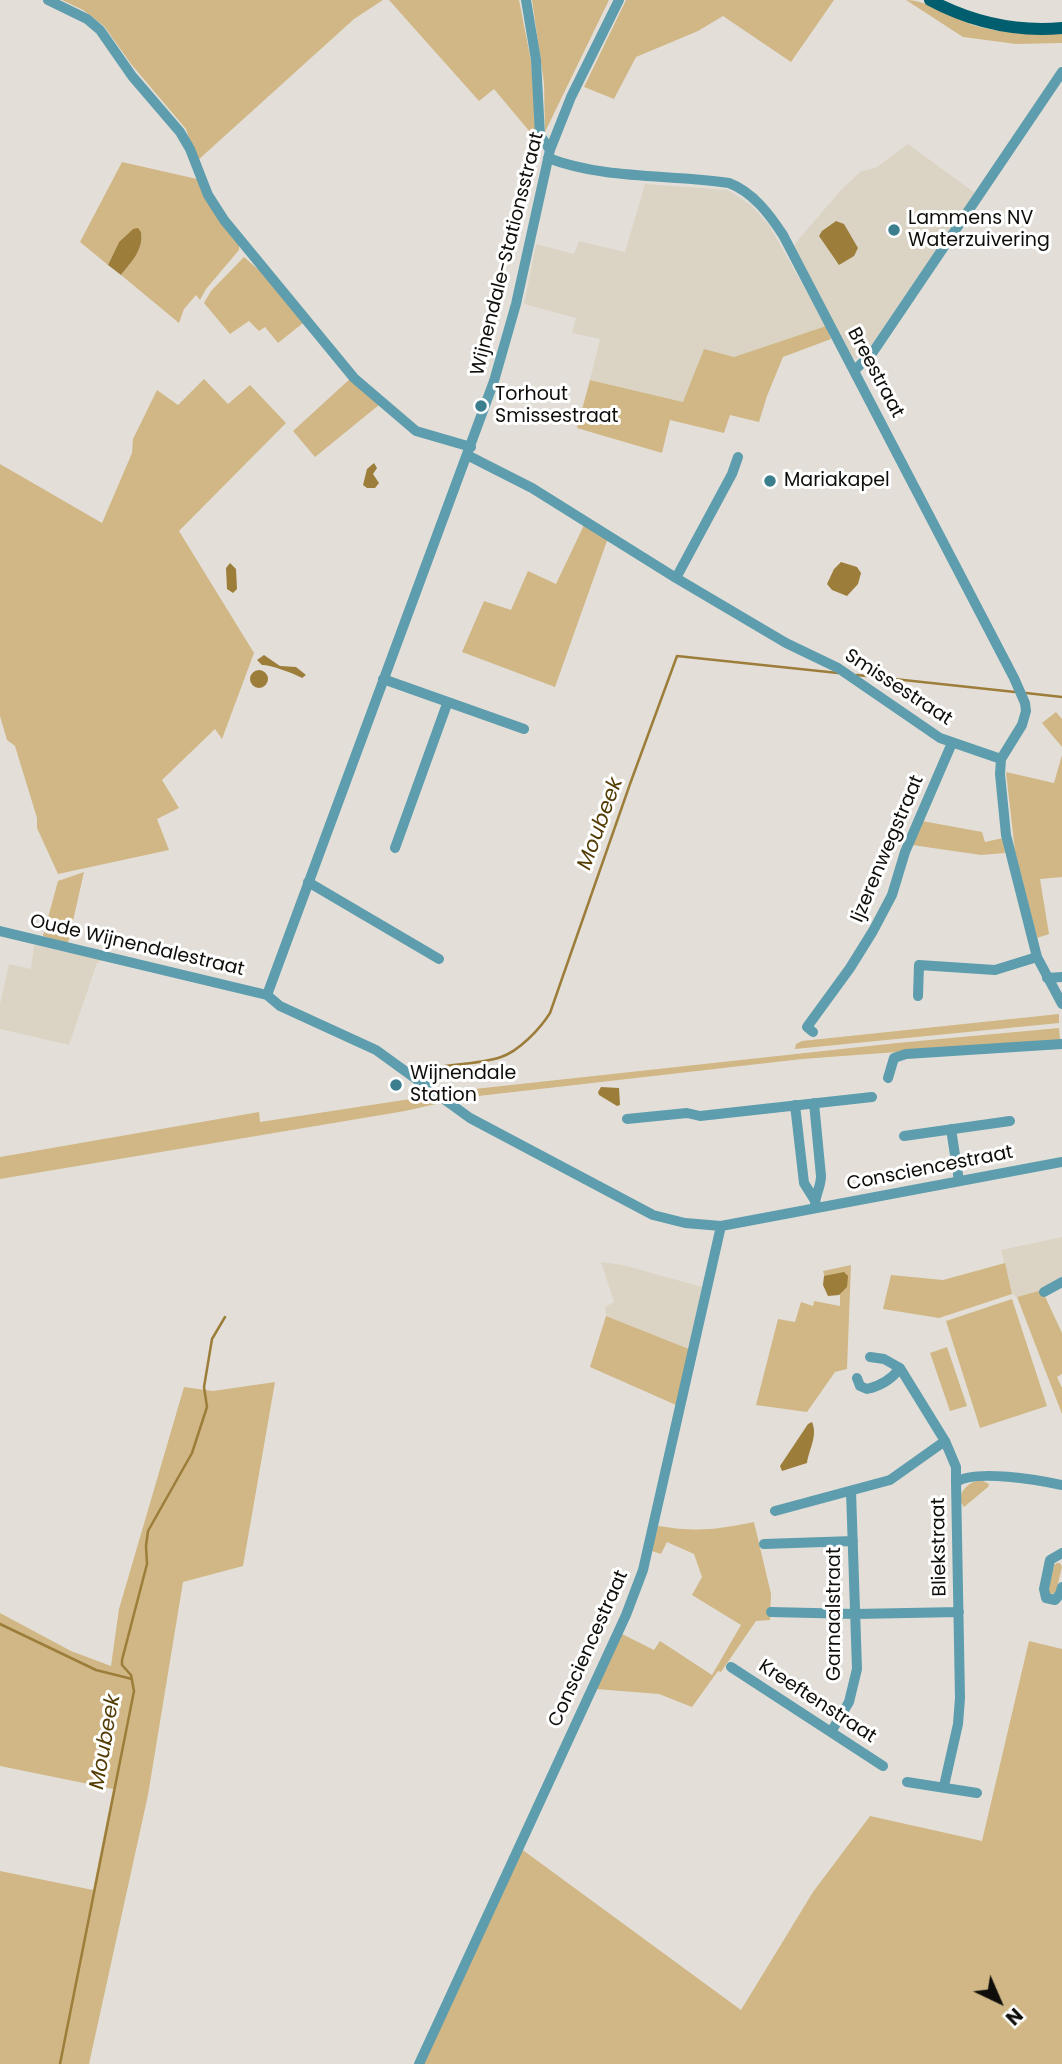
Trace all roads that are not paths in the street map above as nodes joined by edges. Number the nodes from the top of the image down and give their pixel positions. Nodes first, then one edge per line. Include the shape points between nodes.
1 (48, 0) edge
2 (526, 0) edge
3 (619, 0) edge
4 (930, 0) edge
5 (1062, 27) edge
6 (1062, 72) edge
7 (549, 154) junction
8 (854, 371) junction
9 (469, 451) junction
10 (738, 457) dead end
11 (676, 578) junction
12 (383, 680) junction
13 (447, 704) junction
14 (524, 729) dead end
15 (952, 743) junction
16 (1001, 760) junction
17 (395, 848) dead end
18 (308, 882) junction
19 (0, 931) edge
20 (1037, 957) junction
21 (439, 959) dead end
22 (1062, 977) edge
23 (1047, 978) junction
24 (267, 995) junction
25 (918, 996) dead end
26 (1062, 1004) edge
27 (813, 1032) dead end
28 (1062, 1044) edge
29 (888, 1078) dead end
30 (872, 1097) dead end
31 (814, 1103) junction
32 (795, 1105) junction
33 (627, 1119) dead end
34 (1010, 1121) dead end
35 (951, 1129) junction
36 (904, 1136) dead end
37 (1062, 1162) edge
38 (959, 1181) junction
39 (814, 1203) junction
40 (721, 1226) junction
41 (1062, 1282) edge
42 (1044, 1292) dead end
43 (870, 1357) dead end
44 (900, 1368) junction
45 (857, 1378) dead end
46 (945, 1441) junction
47 (960, 1479) junction
48 (1062, 1485) edge
49 (851, 1490) junction
50 (775, 1511) dead end
51 (853, 1541) junction
52 (764, 1544) dead end
53 (1062, 1553) edge
54 (1062, 1587) edge
55 (771, 1612) dead end
56 (959, 1612) junction
57 (855, 1614) junction
58 (731, 1667) dead end
59 (831, 1732) junction
60 (883, 1766) dead end
61 (907, 1782) dead end
62 (944, 1786) junction
63 (977, 1793) dead end
64 (419, 2064) edge

1 - 9 street, Smissestraat via 100,30 180,132 224,220 354,378 416,431
2 - 7 street via 536,60 540,135
3 - 7 street, Wijnendale-Stationsstraat via 571,97
4 - 5 main road via 1000,25
6 - 8 street via 873,352
7 - 8 street, Breestraat via 566,165 729,183 744,191 783,235
7 - 9 street, Wijnendale-Stationsstraat via 516,304
8 - 16 street, Breestraat via 1022,696 1026,711 1022,725
9 - 11 street, Smissestraat
9 - 12 street, Wijnendale-Stationsstraat
10 - 11 street
11 - 15 street, Smissestraat via 838,668
12 - 13 street
12 - 18 street, Wijnendale-Stationsstraat
13 - 14 street
13 - 17 street
15 - 16 street, Smissestraat
15 - 27 street, Ijzerenwegstraat via 905,852 892,895 862,950 807,1027
16 - 20 street via 1006,835
18 - 21 street
18 - 24 street, Wijnendale-Stationsstraat
19 - 24 street, Oude Wijnendalestraat
20 - 23 street
20 - 25 street via 995,970 919,965
22 - 23 street
23 - 26 street
24 - 40 street, Consciencestraat via 279,1006 376,1050 471,1118 653,1215
28 - 29 street via 906,1054 894,1058
30 - 31 street
31 - 32 street
31 - 39 street via 821,1176
32 - 33 street
32 - 39 street via 804,1182
34 - 35 street
35 - 36 street
35 - 38 street
37 - 38 street, Consciencestraat
38 - 39 street, Consciencestraat
39 - 40 street, Consciencestraat
40 - 64 street, Consciencestraat via 643,1570
41 - 42 street
43 - 44 street
44 - 45 street via 876,1387 860,1386
44 - 46 street, Bliekstraat
46 - 47 street, Bliekstraat
46 - 49 street via 890,1480
47 - 48 street via 1006,1477
47 - 56 street, Bliekstraat
49 - 50 street
49 - 51 street, Garnaalstraat
51 - 52 street
51 - 57 street, Garnaalstraat
53 - 54 street via 1050,1560 1046,1598 1055,1600
55 - 57 street
56 - 57 street
56 - 62 street, Bliekstraat via 958,1724
57 - 59 street, Garnaalstraat via 855,1685
58 - 59 street, Kreeftenstraat
59 - 60 street, Kreeftenstraat
61 - 62 street
62 - 63 street

